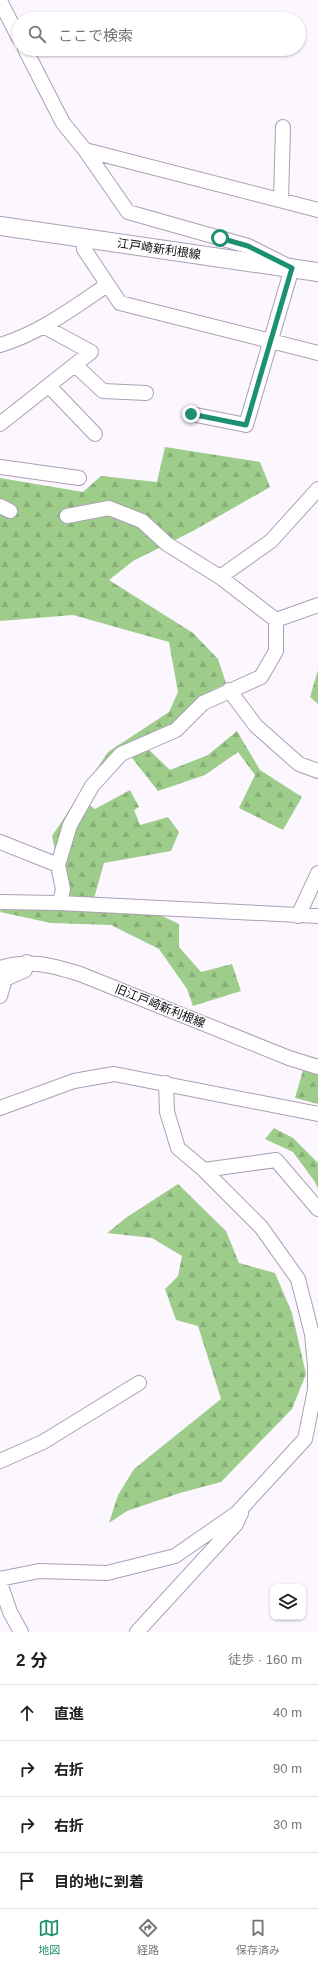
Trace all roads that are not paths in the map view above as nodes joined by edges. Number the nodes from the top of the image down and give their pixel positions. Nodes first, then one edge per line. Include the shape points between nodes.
1 (0, 1) edge
2 (12, 24) edge
3 (29, 56) edge
4 (284, 127) dead end
5 (85, 150) junction
6 (281, 200) junction
7 (318, 210) edge
8 (0, 226) edge
9 (83, 238) junction
10 (292, 268) junction
11 (318, 272) edge
12 (107, 285) junction
13 (45, 327) junction
14 (270, 340) junction
15 (0, 345) edge
16 (318, 353) edge
17 (75, 365) junction
18 (49, 386) junction
19 (146, 393) dead end
20 (191, 414) dead end
21 (0, 424) edge
22 (95, 434) dead end
23 (0, 467) edge
24 (79, 478) dead end
25 (318, 489) edge
26 (67, 516) dead end
27 (220, 578) junction
28 (318, 605) edge
29 (276, 620) junction
30 (229, 690) junction
31 (318, 771) edge
32 (0, 842) edge
33 (58, 865) junction
34 (318, 873) edge
35 (0, 902) edge
36 (60, 903) junction
37 (298, 916) junction
38 (318, 916) edge
39 (26, 962) junction
40 (0, 968) edge
41 (0, 996) edge
42 (318, 1067) edge
43 (166, 1083) junction
44 (0, 1108) edge
45 (318, 1114) edge
46 (204, 1170) junction
47 (318, 1209) edge
48 (316, 1365) edge
49 (139, 1383) dead end
50 (318, 1430) edge
51 (305, 1439) junction
52 (0, 1461) edge
53 (243, 1507) junction
54 (0, 1579) edge
55 (0, 1583) edge
56 (21, 1632) edge
57 (137, 1632) edge

1 - 2 street
3 - 5 street via 63,123
4 - 6 street
5 - 6 street
5 - 10 street via 128,212 248,246
6 - 7 street
8 - 9 main road, 江戸崎新利根線
9 - 10 main road, 江戸崎新利根線
9 - 12 street via 84,249
10 - 11 main road, 江戸崎新利根線
10 - 14 street
12 - 13 street
12 - 14 street via 120,303
13 - 15 street
13 - 17 street via 91,352
14 - 16 street
14 - 20 street via 246,425
17 - 18 street
17 - 19 street via 103,391
18 - 21 street
18 - 22 street
23 - 24 street
25 - 27 street via 271,541
26 - 27 street via 109,508 142,521 166,544
27 - 29 street
28 - 29 street
29 - 30 street via 276,651 261,677
30 - 31 street via 256,726 299,764
30 - 33 street via 204,703 176,730 121,754 92,786 70,825
32 - 33 street
33 - 36 street via 63,889
34 - 37 street
35 - 36 street
36 - 37 street
37 - 38 street
39 - 40 street, 旧江戸崎新利根線
39 - 41 street via 25,970 5,979
39 - 42 street, 旧江戸崎新利根線 via 40,963 80,974 289,1058
43 - 44 street via 114,1074 74,1081
43 - 45 street
43 - 46 street via 167,1112 178,1148
46 - 47 street via 276,1160
46 - 48 street via 261,1227 298,1279 312,1334
48 - 51 street via 315,1390
49 - 52 street via 43,1442
50 - 51 street
51 - 53 street
53 - 54 street via 175,1556 107,1573 39,1571
53 - 57 street via 236,1524
55 - 56 street via 10,1612

